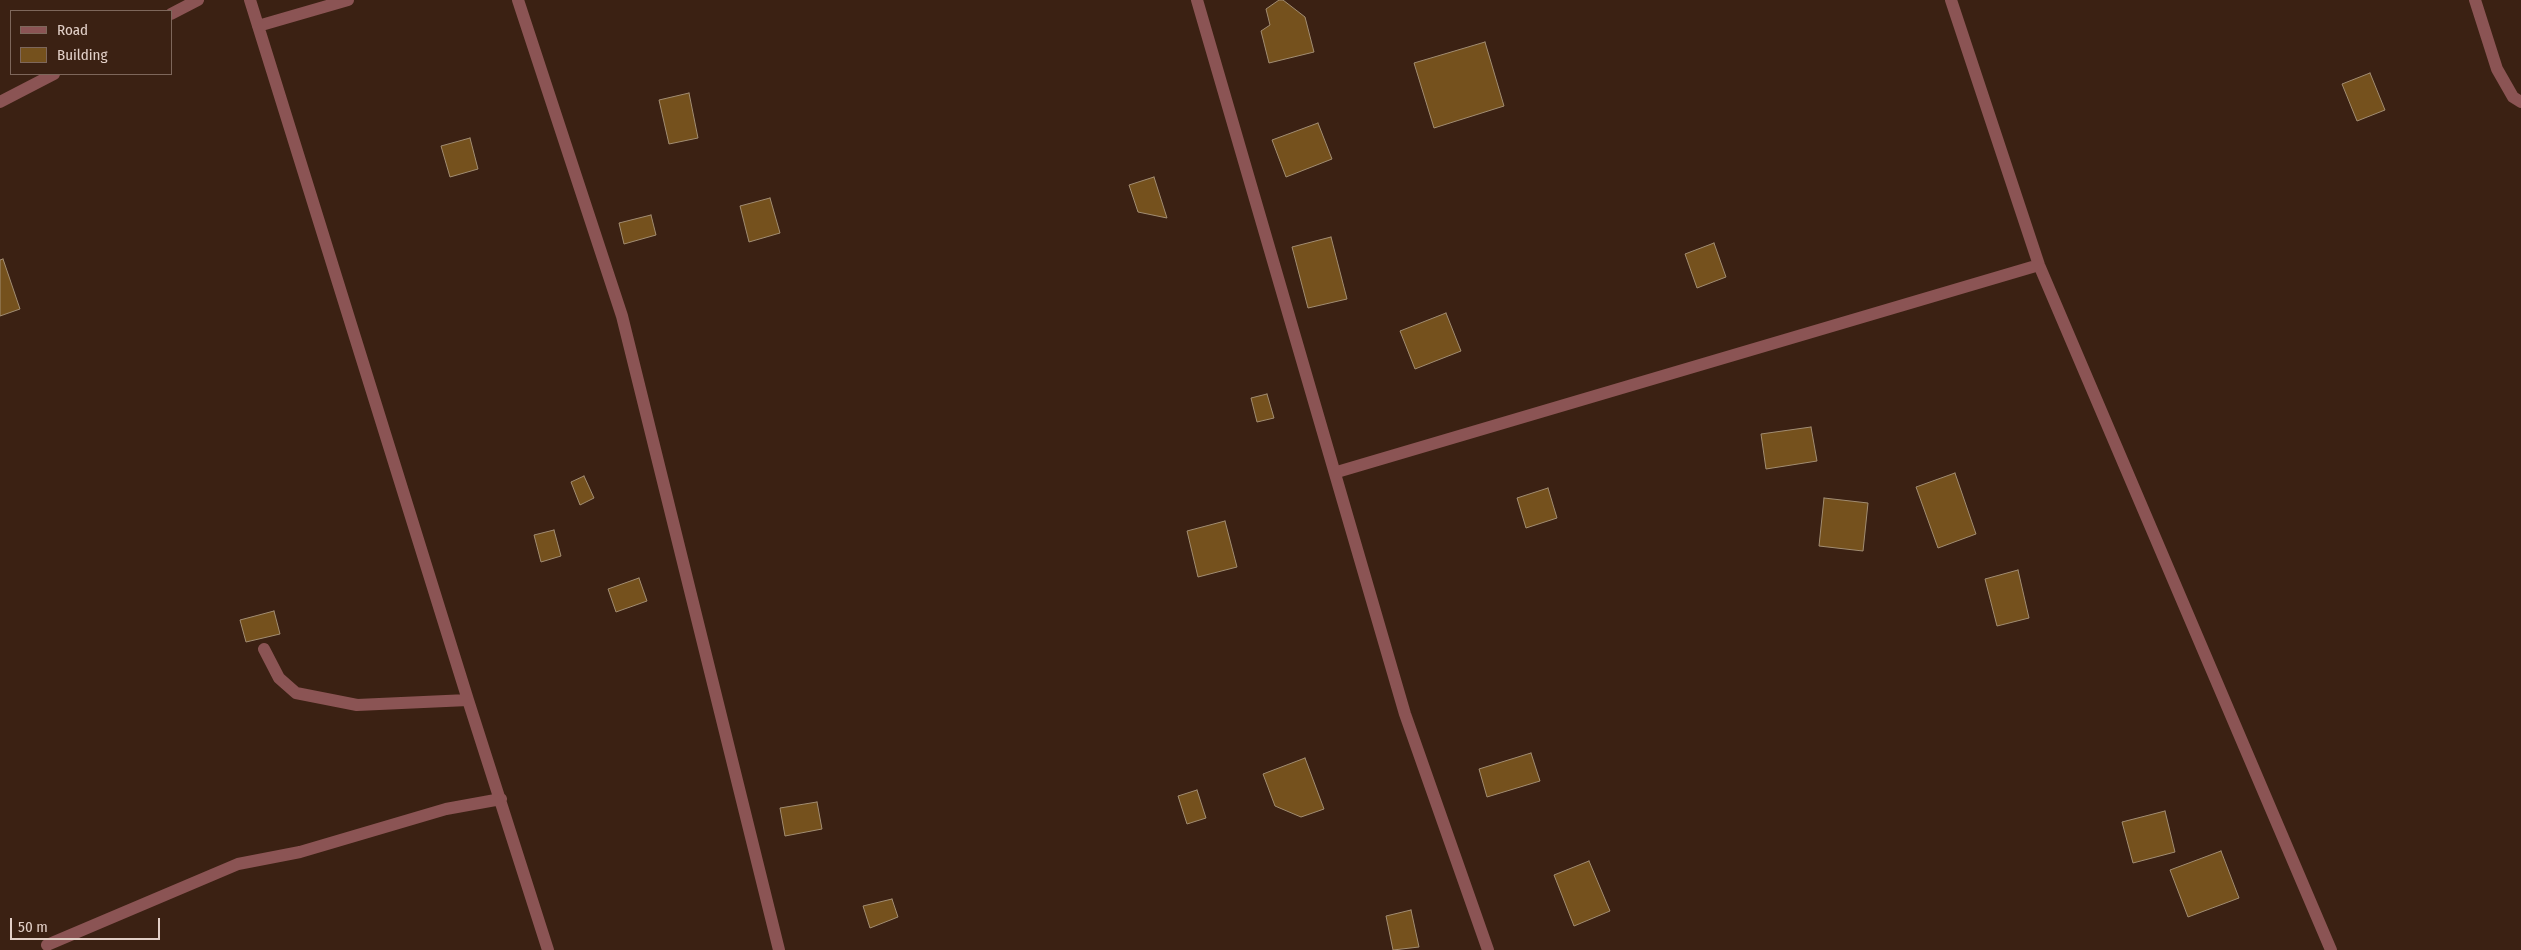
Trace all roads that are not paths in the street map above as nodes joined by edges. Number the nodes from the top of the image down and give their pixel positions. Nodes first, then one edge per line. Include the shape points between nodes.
1 (198, 0) edge
2 (250, 0) edge
3 (348, 0) edge
4 (518, 0) edge
5 (1197, 0) edge
6 (1951, 0) edge
7 (2475, 0) edge
8 (172, 13) edge
9 (258, 26) junction
10 (52, 75) edge
11 (0, 102) edge
12 (2521, 102) edge
13 (2039, 265) junction
14 (1337, 472) junction
15 (264, 649) dead end
16 (468, 700) junction
17 (501, 799) junction
18 (47, 945) dead end
19 (548, 950) edge
20 (779, 950) edge
21 (1488, 950) edge
22 (2331, 950) edge

1 - 8 street
2 - 9 street
3 - 9 street
4 - 20 street via 622,316
5 - 14 street
6 - 13 street
7 - 12 street via 2497,69 2513,97
9 - 16 street
10 - 11 street
13 - 14 street
13 - 22 street
14 - 21 street via 1405,714
15 - 16 street via 279,678 296,693 357,705
16 - 17 street
17 - 18 street via 446,810 300,852 238,864
17 - 19 street

